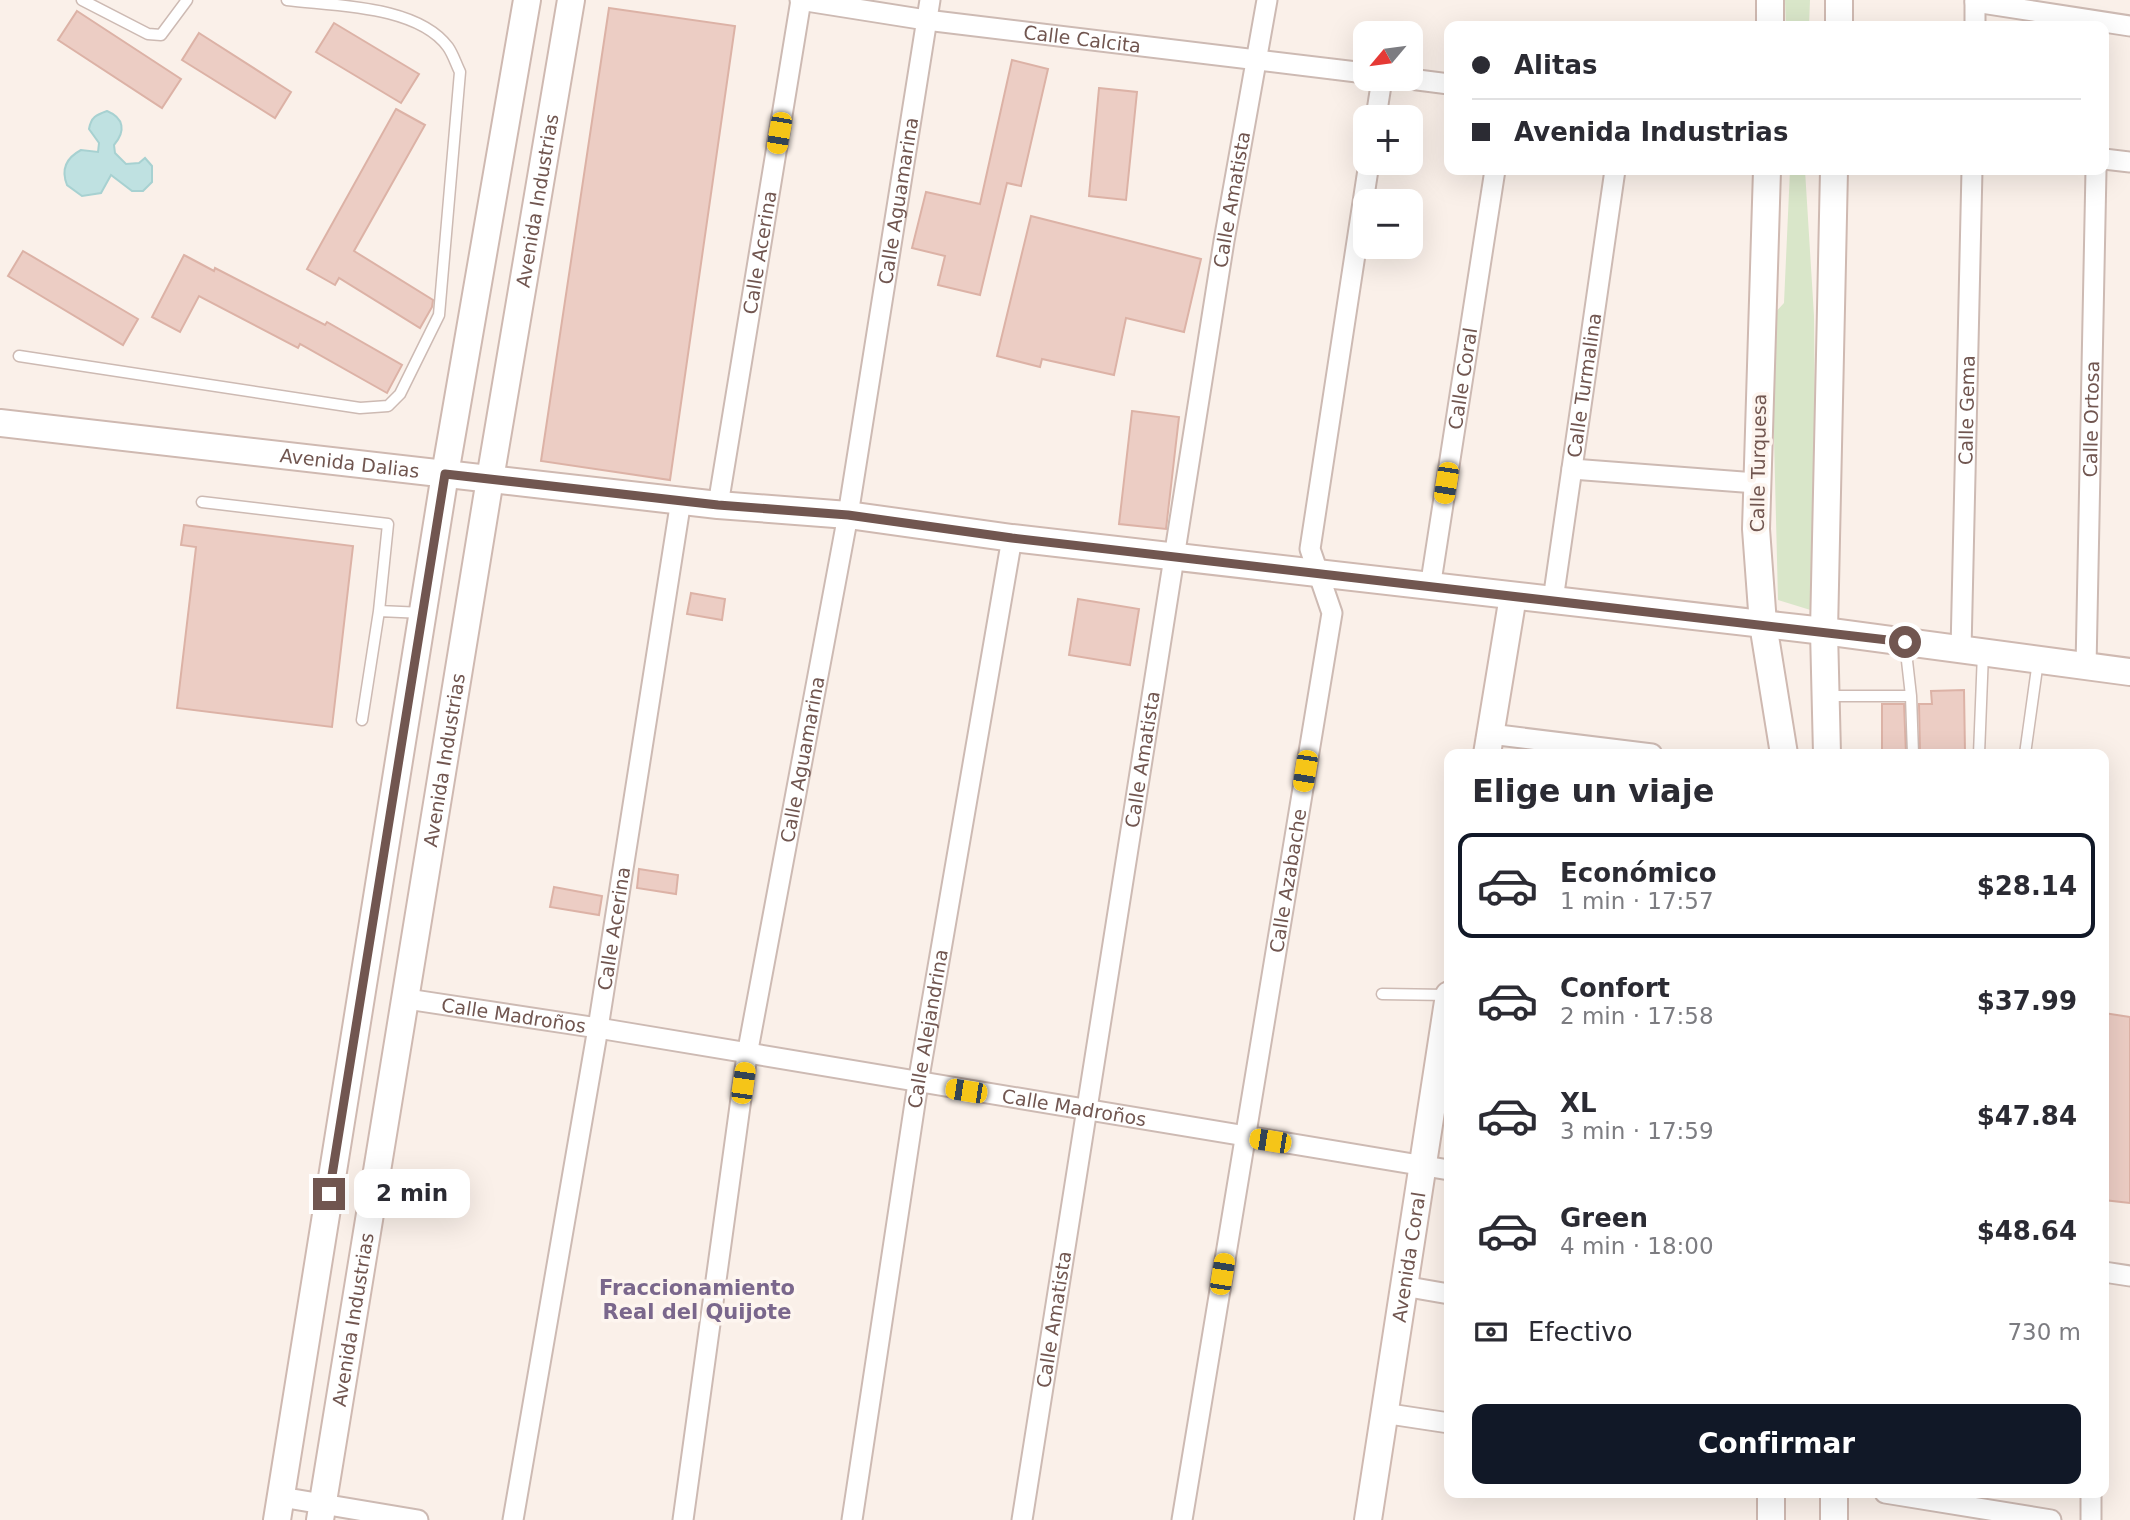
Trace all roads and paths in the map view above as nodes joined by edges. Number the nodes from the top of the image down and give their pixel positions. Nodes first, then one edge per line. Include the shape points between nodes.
1 (82, 0) edge
2 (187, 0) edge
3 (287, 0) edge
4 (527, 0) edge
5 (571, 0) edge
6 (801, 0) edge
7 (930, 0) edge
8 (1267, 0) edge
9 (1770, 0) edge
10 (1839, 0) edge
11 (1975, 1) edge
12 (926, 20) junction
13 (1770, 21) edge
14 (1839, 21) edge
15 (1975, 21) edge
16 (2099, 21) edge
17 (2109, 23) edge
18 (2130, 26) edge
19 (1258, 60) junction
20 (1353, 72) edge
21 (1423, 81) edge
22 (1444, 83) edge
23 (2109, 160) edge
24 (2130, 162) edge
25 (1367, 175) edge
26 (1494, 175) edge
27 (1614, 175) edge
28 (1768, 175) edge
29 (1834, 175) edge
30 (1972, 175) edge
31 (2096, 175) edge
32 (19, 356) dead end
33 (0, 423) edge
34 (1572, 469) junction
35 (445, 474) junction
36 (490, 479) junction
37 (1756, 482) junction
38 (681, 500) junction
39 (202, 502) dead end
40 (718, 505) junction
41 (848, 515) junction
42 (1012, 538) junction
43 (1176, 557) junction
44 (1318, 573) junction
45 (1430, 588) junction
46 (1513, 596) junction
47 (1553, 600) junction
48 (379, 611) junction
49 (423, 613) junction
50 (1763, 624) junction
51 (1824, 631) junction
52 (1905, 642) junction
53 (1972, 652) junction
54 (2038, 661) junction
55 (2086, 667) junction
56 (2130, 672) edge
57 (1826, 695) junction
58 (1912, 696) junction
59 (362, 720) dead end
60 (1489, 744) edge
61 (1570, 749) edge
62 (1783, 749) edge
63 (1826, 749) edge
64 (1913, 749) edge
65 (1979, 749) edge
66 (2026, 749) edge
67 (1382, 994) dead end
68 (1444, 995) edge
69 (407, 999) junction
70 (598, 1028) junction
71 (747, 1055) junction
72 (1444, 1055) edge
73 (918, 1083) junction
74 (1087, 1111) junction
75 (1245, 1137) junction
76 (1423, 1166) junction
77 (1444, 1169) edge
78 (2109, 1273) edge
79 (2130, 1276) edge
80 (1403, 1286) junction
81 (1444, 1293) edge
82 (1383, 1413) junction
83 (1444, 1422) edge
84 (1770, 1498) edge
85 (1834, 1498) edge
86 (1915, 1498) edge
87 (2091, 1498) edge
88 (1963, 1506) edge
89 (279, 1509) edge
90 (322, 1512) edge
91 (418, 1520) edge
92 (513, 1520) edge
93 (683, 1520) edge
94 (852, 1520) edge
95 (1022, 1520) edge
96 (1182, 1520) edge
97 (1368, 1520) edge
98 (1770, 1520) edge
99 (1834, 1520) edge
100 (2051, 1520) edge
101 (2091, 1520) edge

1 - 2 lane via 148,34 161,35
3 - 32 lane via 392,13 431,32 448,47 460,72 439,314 400,394 388,406 360,408
4 - 35 main road
5 - 36 main road, Avenida Industrias
6 - 12 street, Calle Calcita
6 - 40 street, Calle Acerina
7 - 12 street, Calle Aguamarina
8 - 19 street, Calle Amatista
9 - 13 main road
10 - 14 main road
11 - 15 street
11 - 16 street
12 - 19 street, Calle Calcita
12 - 41 street, Calle Aguamarina
17 - 18 street
19 - 20 street, Calle Calcita
19 - 43 street, Calle Amatista via 1224,242
21 - 22 street
23 - 24 street
25 - 44 street, Calle Azabache via 1310,550
26 - 45 street, Calle Coral
27 - 34 street, Calle Turmalina
28 - 37 main road, Calle Turquesa
29 - 51 main road
30 - 53 street, Calle Gema
31 - 55 street, Calle Ortosa
33 - 35 main road, Avenida Dalias
34 - 37 street
34 - 47 street, Calle Turmalina
35 - 36 main road, Avenida Dalias
35 - 49 main road
36 - 38 main road, Avenida Dalias
36 - 69 main road, Avenida Industrias
37 - 50 main road, Calle Turquesa
38 - 40 main road, Avenida Dalias
38 - 70 street, Calle Acerina
39 - 48 lane via 388,524
40 - 41 main road, Avenida Dalias
41 - 42 main road, Avenida Dalias
41 - 71 street, Calle Aguamarina
42 - 43 main road, Avenida Dalias
42 - 73 street, Calle Alejandrina
43 - 44 main road, Avenida Dalias
43 - 74 street, Calle Amatista
44 - 45 main road, Avenida Dalias
44 - 75 street, Calle Azabache via 1332,613
45 - 46 main road, Avenida Dalias
46 - 47 main road, Avenida Dalias
46 - 60 main road
47 - 50 main road, Avenida Dalias
48 - 49 lane
48 - 59 lane
49 - 89 main road
50 - 51 main road, Avenida Dalias
50 - 62 main road, Calle Turquesa
51 - 52 main road, Avenida Dalias
51 - 57 main road
52 - 53 main road, Avenida Dalias
52 - 58 lane
53 - 54 main road, Avenida Dalias
53 - 65 lane
54 - 55 main road, Avenida Dalias
54 - 66 lane
55 - 56 main road, Avenida Dalias
57 - 58 lane
57 - 63 main road
58 - 64 lane
60 - 61 street
67 - 68 lane
69 - 70 street, Calle Madroños
69 - 90 main road, Avenida Industrias
70 - 71 street, Calle Madroños
70 - 92 street, Calle Acerina
71 - 73 street, Calle Madroños
71 - 93 street, Calle Aguamarina
72 - 76 main road, Avenida Coral
73 - 74 street, Calle Madroños
73 - 94 street, Calle Alejandrina
74 - 75 street, Calle Madroños
74 - 95 street, Calle Amatista
75 - 76 street, Calle Madroños
75 - 96 street, Calle Azabache
76 - 77 street, Calle Madroños
76 - 80 main road, Avenida Coral
78 - 79 street
80 - 81 street
80 - 82 main road, Avenida Coral
82 - 83 street
82 - 97 main road, Avenida Coral
84 - 98 main road
85 - 99 main road
86 - 88 street
87 - 101 street
88 - 100 street
89 - 90 street
90 - 91 street

